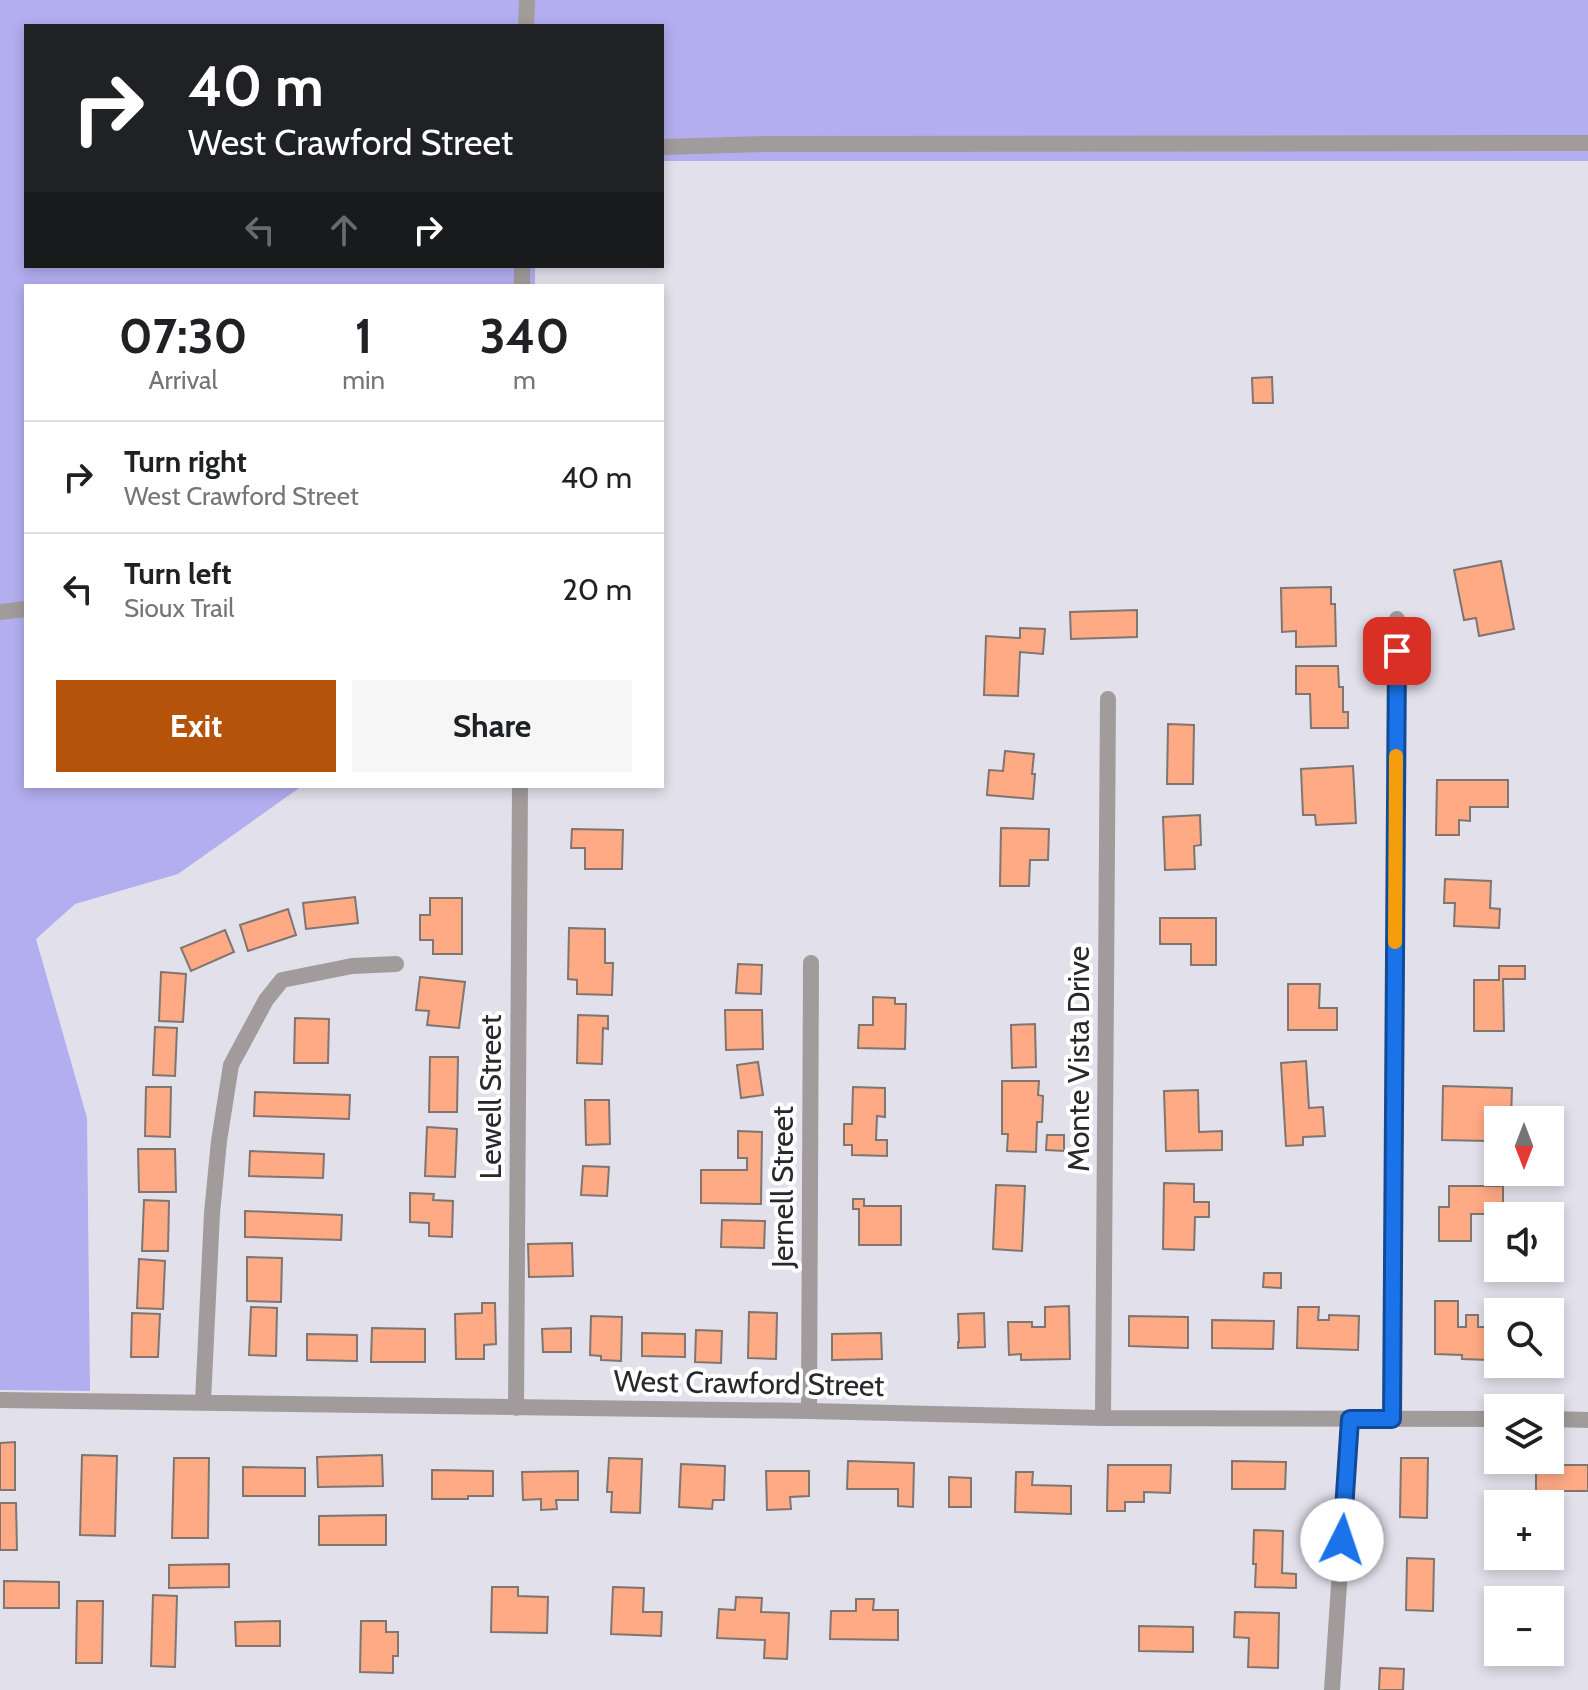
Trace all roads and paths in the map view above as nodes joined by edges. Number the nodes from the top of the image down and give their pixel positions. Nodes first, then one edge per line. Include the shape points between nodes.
1 (527, 0) edge
2 (526, 24) edge
3 (1588, 143) edge
4 (664, 147) edge
5 (24, 609) edge
6 (0, 612) edge
7 (1397, 619) dead end
8 (1108, 699) dead end
9 (520, 788) edge
10 (811, 963) dead end
11 (396, 964) dead end
12 (0, 1400) edge
13 (203, 1402) junction
14 (516, 1408) junction
15 (809, 1411) junction
16 (1103, 1418) junction
17 (1350, 1419) junction
18 (1392, 1419) junction
19 (1484, 1419) edge
20 (1564, 1419) edge
21 (1588, 1420) edge
22 (1332, 1690) edge

1 - 2 street
3 - 4 street
5 - 6 street
7 - 18 street
8 - 16 street, Monte Vista Drive
9 - 14 street, Lewell Street
10 - 15 street, Jernell Street
11 - 13 street via 352,966 282,980 231,1065 212,1213
12 - 13 street, West Crawford Street
13 - 14 street, West Crawford Street
14 - 15 street, West Crawford Street
15 - 16 street, West Crawford Street
16 - 17 street, West Crawford Street
17 - 18 street, West Crawford Street
17 - 22 street
18 - 19 street, West Crawford Street
20 - 21 street

